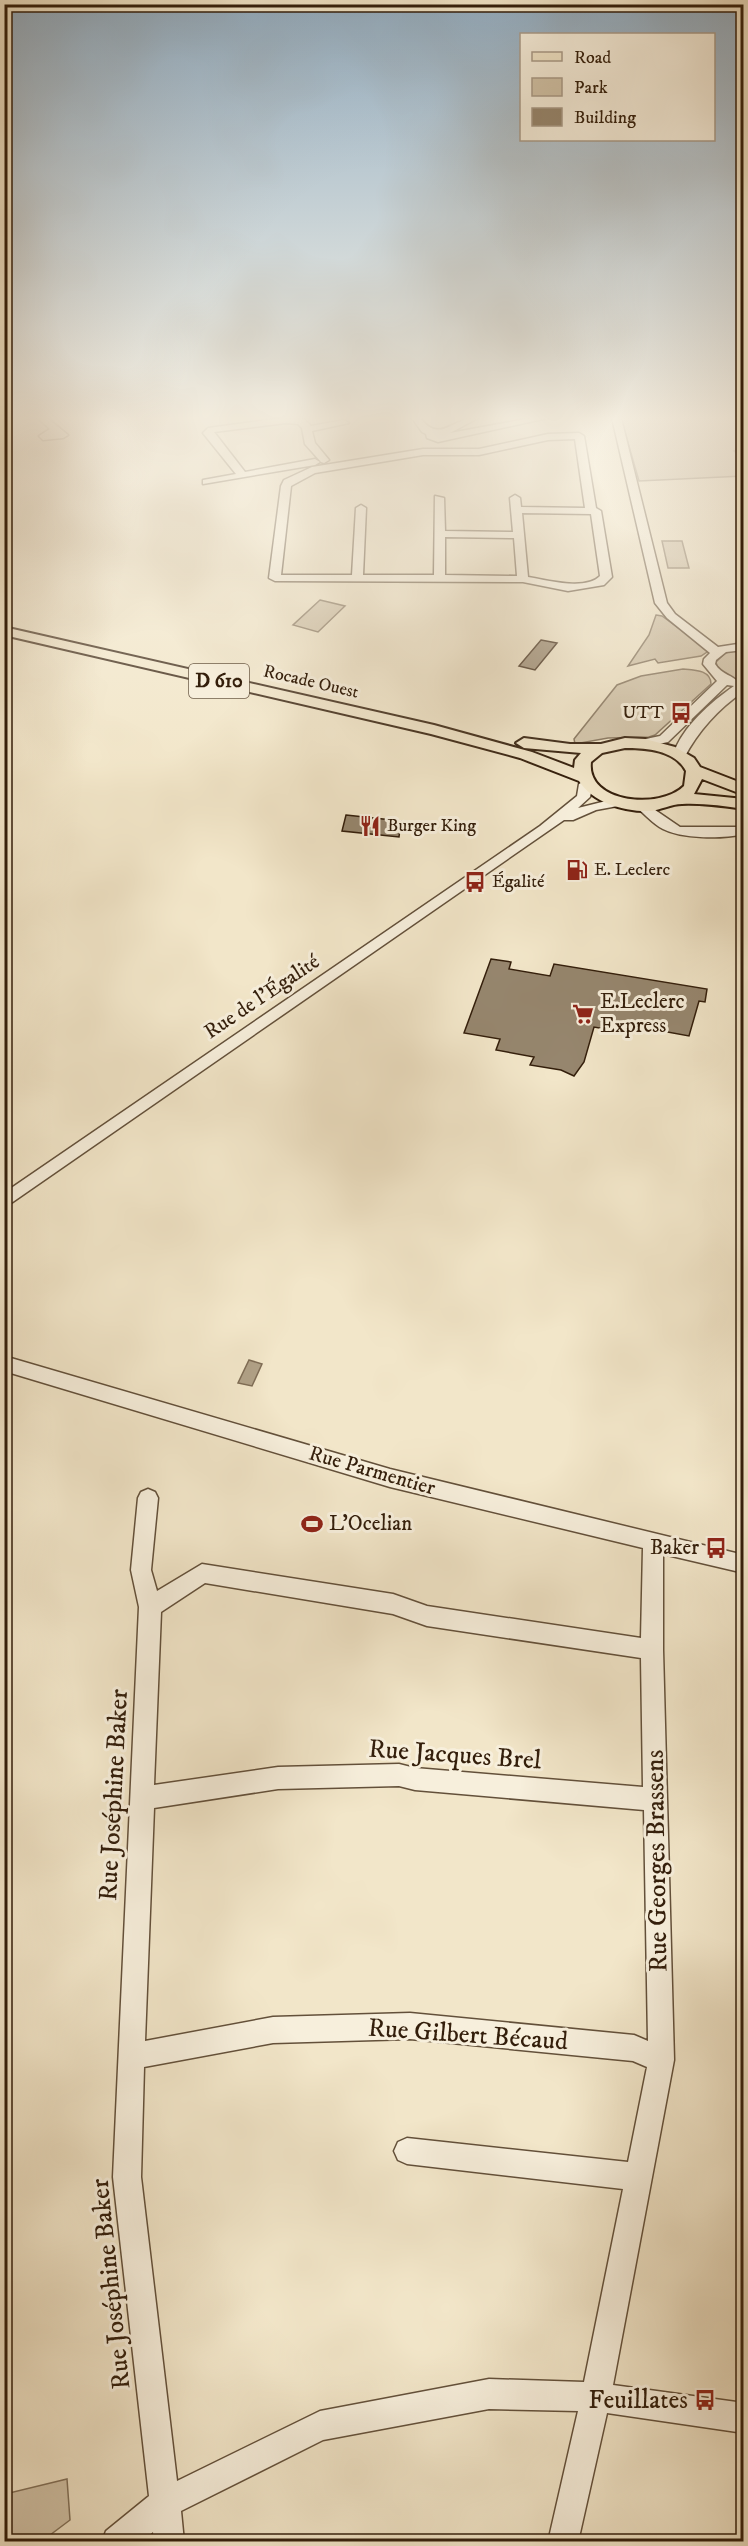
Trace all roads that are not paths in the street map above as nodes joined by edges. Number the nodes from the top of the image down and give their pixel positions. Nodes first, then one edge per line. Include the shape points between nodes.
1 (281, 537) edge
2 (359, 537) edge
3 (440, 537) edge
4 (518, 537) edge
5 (600, 537) edge
6 (645, 537) edge
7 (357, 578) junction
8 (440, 579) junction
9 (523, 579) junction
10 (682, 624) junction
11 (4, 631) edge
12 (738, 646) edge
13 (716, 652) junction
14 (722, 679) junction
15 (743, 686) edge
16 (434, 730) junction
17 (645, 743) junction
18 (600, 748) junction
19 (679, 755) junction
20 (693, 770) junction
21 (584, 780) junction
22 (744, 790) edge
23 (673, 800) junction
24 (618, 802) junction
25 (744, 804) edge
26 (642, 805) junction
27 (545, 829) junction
28 (741, 831) edge
29 (4, 1202) edge
30 (4, 1363) edge
31 (148, 1498) dead end
32 (653, 1542) junction
33 (744, 1564) edge
34 (150, 1607) junction
35 (652, 1650) junction
36 (143, 1798) junction
37 (656, 1800) junction
38 (131, 2057) junction
39 (661, 2060) junction
40 (407, 2151) dead end
41 (639, 2177) junction
42 (597, 2397) junction
43 (744, 2418) edge
44 (164, 2503) junction
45 (117, 2541) edge
46 (169, 2541) edge
47 (563, 2541) edge

1 - 7 street via 275,578
2 - 7 street
3 - 8 street
4 - 9 street
5 - 9 street via 606,577 600,583 568,588
6 - 10 street via 661,603
7 - 8 street
8 - 9 street
10 - 12 street
10 - 13 street
11 - 16 main road, Rocade Ouest / D 610
12 - 13 street
13 - 14 street via 709,664
14 - 15 street
14 - 17 street via 673,731
15 - 19 street via 688,736
16 - 18 main road, Rocade Ouest / D 610 via 555,748
16 - 21 main road, Rocade Ouest / D 610 via 526,755
17 - 18 main road, Rocade Ouest
17 - 19 main road
18 - 21 main road via 583,761
19 - 20 main road
20 - 22 main road
20 - 23 main road via 692,786
21 - 24 main road, Rocade Ouest via 594,791
21 - 27 street via 583,797
23 - 25 main road via 710,799
23 - 26 main road, Rocade Ouest
23 - 28 street via 668,814 678,824
24 - 26 main road, Rocade Ouest
24 - 27 street via 592,807
26 - 28 street via 674,830
27 - 29 street, Rue de l'Égalité
30 - 32 street, Rue Parmentier via 390,1478
31 - 34 street, Rue Joséphine Baker via 141,1570
32 - 33 street, Rue Parmentier
32 - 35 street, Rue Georges Brassens
34 - 35 street via 202,1573 393,1604 427,1616
34 - 36 street, Rue Joséphine Baker
35 - 37 street, Rue Georges Brassens
36 - 37 street, Rue Jacques Brel via 278,1778 399,1775
36 - 38 street, Rue Joséphine Baker
37 - 39 street, Rue Georges Brassens
38 - 39 street, Rue Gilbert Bécaud via 273,2030 410,2026 634,2048
38 - 44 street, Rue Joséphine Baker via 127,2177
39 - 41 street, Rue Georges Brassens
40 - 41 street
41 - 42 street, Rue Georges Brassens
42 - 43 street
42 - 44 street via 489,2394 320,2426
42 - 47 street, Rue Georges Brassens
44 - 45 street
44 - 46 street, Rue Joséphine Baker

